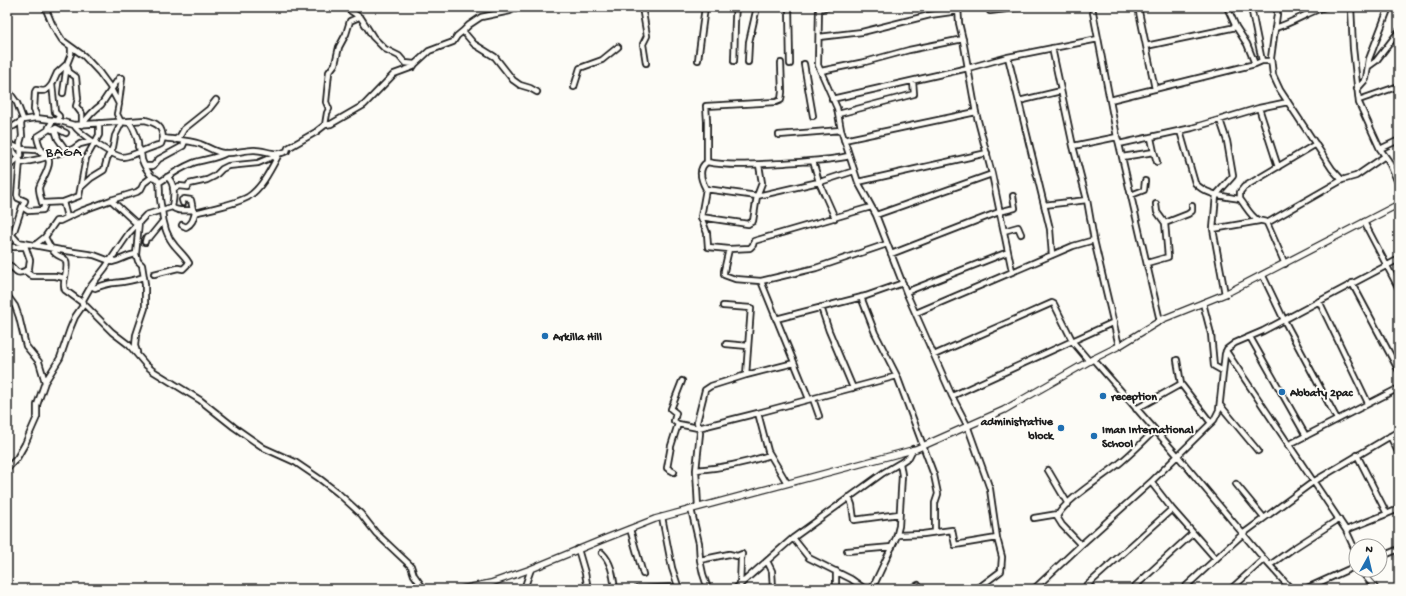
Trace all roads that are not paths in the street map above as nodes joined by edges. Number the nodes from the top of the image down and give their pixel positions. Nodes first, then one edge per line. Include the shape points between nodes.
1 (45, 7) edge
2 (345, 7) edge
3 (518, 7) edge
4 (642, 7) edge
5 (705, 7) edge
6 (736, 7) edge
7 (757, 7) edge
8 (789, 7) edge
9 (828, 7) edge
10 (990, 7) edge
11 (1023, 7) edge
12 (1092, 7) edge
13 (1138, 7) edge
14 (1227, 7) edge
15 (1251, 7) edge
16 (1278, 7) edge
17 (1325, 7) edge
18 (1351, 7) edge
19 (1389, 7) edge
20 (819, 8) edge
21 (958, 9) edge
22 (359, 17) junction
23 (1236, 27) junction
24 (1275, 28) junction
25 (1399, 31) edge
26 (463, 32) junction
27 (819, 37) junction
28 (963, 39) junction
29 (1098, 39) junction
30 (1146, 46) junction
31 (71, 47) junction
32 (618, 47) dead end
33 (1052, 48) junction
34 (1008, 57) junction
35 (698, 60) dead end
36 (1262, 61) junction
37 (1271, 61) junction
38 (734, 62) dead end
39 (748, 62) dead end
40 (646, 63) dead end
41 (781, 63) dead end
42 (67, 64) junction
43 (415, 64) junction
44 (790, 64) dead end
45 (804, 64) dead end
46 (1255, 64) junction
47 (1369, 66) junction
48 (968, 68) junction
49 (821, 71) junction
50 (913, 81) junction
51 (52, 84) junction
52 (1399, 86) edge
53 (574, 88) dead end
54 (7, 89) edge
55 (1155, 89) junction
56 (1357, 89) junction
57 (111, 90) junction
58 (1061, 91) junction
59 (537, 92) dead end
60 (63, 93) dead end
61 (10, 94) junction
62 (832, 99) junction
63 (7, 100) edge
64 (216, 100) dead end
65 (1110, 100) junction
66 (1359, 100) junction
67 (1019, 101) junction
68 (1288, 102) junction
69 (119, 104) junction
70 (1258, 108) junction
71 (976, 112) junction
72 (838, 114) junction
73 (813, 116) dead end
74 (36, 118) junction
75 (23, 120) junction
76 (1220, 120) junction
77 (55, 121) junction
78 (122, 122) junction
79 (99, 123) junction
80 (74, 125) junction
81 (82, 125) junction
82 (325, 125) junction
83 (7, 128) edge
84 (51, 128) junction
85 (840, 130) junction
86 (1180, 131) junction
87 (66, 133) dead end
88 (779, 135) dead end
89 (1117, 136) junction
90 (163, 138) junction
91 (1151, 138) junction
92 (175, 140) junction
93 (844, 140) junction
94 (1399, 140) edge
95 (93, 141) junction
96 (185, 141) junction
97 (7, 143) edge
98 (1120, 144) junction
99 (1316, 144) junction
100 (1073, 146) junction
101 (21, 149) junction
102 (1380, 149) junction
103 (66, 150) junction
104 (141, 150) junction
105 (111, 152) junction
106 (1154, 152) junction
107 (226, 153) junction
108 (987, 153) junction
109 (278, 154) junction
110 (45, 156) junction
111 (849, 156) junction
112 (1122, 156) junction
113 (1385, 156) junction
114 (18, 158) junction
115 (813, 161) junction
116 (707, 162) junction
117 (1157, 162) dead end
118 (20, 163) junction
119 (760, 165) junction
120 (145, 166) junction
121 (1278, 167) junction
122 (7, 168) edge
123 (854, 171) junction
124 (992, 174) junction
125 (167, 177) junction
126 (156, 179) junction
127 (1342, 180) junction
128 (1145, 181) dead end
129 (819, 182) junction
130 (858, 182) junction
131 (1399, 185) edge
132 (82, 187) junction
133 (173, 189) junction
134 (706, 189) junction
135 (1131, 195) junction
136 (1216, 195) junction
137 (757, 196) junction
138 (1013, 196) dead end
139 (1240, 199) junction
140 (111, 200) junction
141 (1087, 200) junction
142 (63, 202) junction
143 (183, 203) dead end
144 (45, 204) junction
145 (1156, 204) dead end
146 (1399, 204) edge
147 (1044, 205) junction
148 (1192, 206) dead end
149 (22, 207) junction
150 (172, 207) junction
151 (871, 207) junction
152 (162, 210) junction
153 (194, 212) junction
154 (1000, 212) junction
155 (876, 215) junction
156 (67, 217) junction
157 (701, 217) junction
158 (835, 218) junction
159 (1259, 220) junction
160 (163, 221) junction
161 (1364, 222) junction
162 (138, 223) junction
163 (1165, 223) junction
164 (1267, 223) junction
165 (182, 224) dead end
166 (1213, 229) junction
167 (1004, 231) junction
168 (10, 234) edge
169 (1020, 234) dead end
170 (45, 237) junction
171 (1094, 240) junction
172 (7, 241) edge
173 (145, 242) dead end
174 (887, 244) junction
175 (24, 245) junction
176 (35, 245) junction
177 (7, 247) edge
178 (51, 248) junction
179 (729, 249) junction
180 (1008, 252) junction
181 (136, 254) junction
182 (891, 254) junction
183 (1052, 255) junction
184 (1399, 259) edge
185 (111, 260) junction
186 (1147, 263) junction
187 (7, 264) edge
188 (1285, 264) junction
189 (1387, 266) junction
190 (26, 271) junction
191 (1012, 271) junction
192 (154, 274) dead end
193 (1263, 276) junction
194 (144, 277) junction
195 (65, 278) junction
196 (761, 281) junction
197 (903, 283) junction
198 (1352, 283) junction
199 (91, 286) junction
200 (1399, 289) edge
201 (906, 292) junction
202 (1225, 294) junction
203 (7, 295) edge
204 (861, 297) junction
205 (1319, 300) junction
206 (1202, 303) junction
207 (84, 304) junction
208 (723, 306) dead end
209 (821, 307) junction
210 (916, 313) junction
211 (776, 319) junction
212 (1284, 320) junction
213 (1160, 321) junction
214 (1114, 322) junction
215 (1250, 337) junction
216 (1073, 342) junction
217 (726, 344) dead end
218 (748, 346) junction
219 (1119, 346) junction
220 (1226, 351) junction
221 (139, 355) junction
222 (934, 355) junction
223 (1091, 360) junction
224 (1177, 360) dead end
225 (794, 363) junction
226 (1223, 371) junction
227 (1399, 371) edge
228 (746, 375) junction
229 (898, 376) junction
230 (682, 381) dead end
231 (45, 382) junction
232 (1181, 384) junction
233 (853, 388) junction
234 (1399, 388) edge
235 (952, 396) junction
236 (811, 399) junction
237 (1368, 403) junction
238 (1220, 405) junction
239 (1136, 409) junction
240 (758, 413) junction
241 (819, 416) dead end
242 (1337, 419) junction
243 (1211, 423) junction
244 (678, 424) junction
245 (967, 425) junction
246 (698, 428) junction
247 (1155, 430) junction
248 (1399, 431) edge
249 (1306, 436) junction
250 (1390, 436) junction
251 (923, 445) junction
252 (1288, 445) junction
253 (913, 449) junction
254 (1258, 451) dead end
255 (1399, 454) edge
256 (770, 455) junction
257 (1177, 455) junction
258 (1357, 455) junction
259 (900, 463) junction
260 (7, 469) edge
261 (696, 470) junction
262 (1048, 470) dead end
263 (674, 472) dead end
264 (1151, 482) junction
265 (1313, 482) junction
266 (787, 483) junction
267 (1236, 484) dead end
268 (849, 497) junction
269 (1068, 504) junction
270 (694, 508) junction
271 (1172, 509) junction
272 (1399, 509) edge
273 (899, 514) junction
274 (1058, 514) junction
275 (1387, 514) junction
276 (662, 517) junction
277 (1034, 518) dead end
278 (1264, 518) junction
279 (1339, 520) junction
280 (630, 529) junction
281 (1346, 530) junction
282 (935, 532) junction
283 (1193, 533) junction
284 (1244, 533) junction
285 (897, 535) junction
286 (793, 538) junction
287 (997, 538) junction
288 (1350, 538) edge
289 (1081, 545) junction
290 (892, 547) junction
291 (578, 549) junction
292 (1399, 549) edge
293 (847, 551) dead end
294 (602, 553) dead end
295 (1388, 553) edge
296 (1216, 559) junction
297 (1264, 559) junction
298 (700, 560) junction
299 (767, 561) junction
300 (1270, 565) junction
301 (531, 569) junction
302 (1348, 570) edge
303 (836, 571) junction
304 (643, 574) dead end
305 (1367, 578) edge
306 (918, 585) dead end
307 (740, 586) edge
308 (984, 587) edge
309 (679, 588) edge
310 (1287, 588) edge
311 (424, 589) edge
312 (462, 589) edge
313 (524, 589) edge
314 (588, 589) edge
315 (615, 589) edge
316 (637, 589) edge
317 (708, 589) edge
318 (735, 589) edge
319 (773, 589) edge
320 (836, 589) edge
321 (866, 589) edge
322 (872, 589) edge
323 (911, 589) edge
324 (977, 589) edge
325 (1034, 589) edge
326 (1083, 589) edge
327 (1132, 589) edge
328 (1183, 589) edge
329 (1230, 589) edge
330 (1305, 589) edge
331 (1376, 589) edge

1 - 31 street via 62,40
2 - 22 street
3 - 26 street via 481,17
4 - 40 street via 647,36 643,44
5 - 35 street
6 - 38 street
7 - 39 street via 749,42
8 - 44 street
9 - 20 street
10 - 11 street via 990,11
12 - 29 street
13 - 30 street
14 - 23 street
15 - 36 street
16 - 24 street
17 - 24 street
18 - 56 street
19 - 47 street via 1369,59
20 - 27 street
21 - 27 street via 862,32
21 - 28 street
22 - 43 street via 385,49 399,56 405,63
22 - 82 street via 350,21 335,64 329,72 326,102 329,109
23 - 30 street
23 - 46 street via 1247,44
24 - 37 street
25 - 47 street via 1376,61
26 - 43 street via 453,42 429,51
26 - 59 street via 474,44 495,57 513,80
27 - 49 street via 818,64
28 - 48 street
28 - 49 street
29 - 33 street
29 - 65 street
30 - 55 street
31 - 42 street
31 - 57 street via 100,72
32 - 53 street via 602,60 580,68
33 - 34 street
33 - 58 street
34 - 48 street
34 - 67 street
36 - 37 street
36 - 46 street
37 - 68 street via 1272,75
41 - 116 street via 781,100 706,106
42 - 51 street via 57,73
42 - 60 street
42 - 81 street via 69,72 76,77 76,106 82,114
43 - 82 street via 394,74 364,105
45 - 73 street
46 - 55 street
47 - 56 street via 1366,79
48 - 50 street
48 - 71 street
49 - 62 street
50 - 62 street
50 - 72 street via 914,94
51 - 74 street via 48,90 35,92
51 - 77 street via 55,112 59,119
52 - 66 street
54 - 61 street
55 - 65 street
56 - 66 street
57 - 69 street
57 - 69 street via 119,78 122,78
57 - 81 street
58 - 67 street
58 - 100 street
61 - 63 street
61 - 75 street via 17,103
62 - 72 street
64 - 92 street
65 - 89 street
66 - 102 street
67 - 147 street
68 - 70 street
68 - 99 street
69 - 78 street via 117,114
70 - 76 street
70 - 121 street
71 - 93 street
71 - 108 street
72 - 85 street
74 - 75 street
74 - 77 street
75 - 83 street
75 - 101 street
76 - 86 street
76 - 136 street via 1233,176
77 - 80 street
77 - 84 street
78 - 79 street
78 - 90 street via 152,122 163,131
78 - 104 street via 130,123
78 - 105 street
79 - 81 street
79 - 95 street via 99,135 97,140
80 - 81 street
80 - 95 street
82 - 109 street via 287,151
84 - 87 street
84 - 103 street
84 - 110 street via 37,138
85 - 88 street
85 - 93 street
86 - 91 street
86 - 136 street via 1196,183 1200,188
89 - 98 street
89 - 100 street
90 - 92 street
90 - 104 street via 161,144
91 - 98 street
91 - 106 street
92 - 96 street
93 - 111 street
94 - 102 street
95 - 103 street
95 - 105 street
95 - 132 street via 86,158
96 - 107 street
96 - 120 street via 183,146 159,159 153,166
97 - 101 street
97 - 114 street
98 - 112 street
99 - 121 street
99 - 127 street
100 - 141 street
101 - 110 street via 36,150
101 - 114 street
102 - 113 street
103 - 110 street
104 - 105 street via 124,157
104 - 120 street
105 - 132 street via 104,170
106 - 112 street
106 - 117 street
107 - 109 street via 254,150
107 - 125 street via 192,163
108 - 124 street
108 - 130 street
109 - 133 street via 258,163 228,166 208,180
109 - 153 street via 263,181 247,197
110 - 118 street
110 - 144 street via 49,163 39,187 41,201
111 - 115 street
111 - 123 street
112 - 135 street
113 - 127 street via 1356,176
113 - 131 street
114 - 118 street
114 - 122 street
115 - 119 street
115 - 129 street
116 - 119 street via 722,165
116 - 134 street via 701,171 701,179
118 - 149 street via 17,195 25,202
119 - 137 street via 762,183
120 - 126 street
121 - 139 street via 1242,189
123 - 129 street
123 - 130 street
124 - 154 street
124 - 155 street
125 - 126 street
125 - 133 street
126 - 140 street via 144,183 137,192
126 - 152 street
127 - 164 street
128 - 135 street via 1144,190
129 - 137 street
129 - 158 street
130 - 151 street
132 - 142 street via 79,196
133 - 150 street
134 - 137 street
134 - 157 street
135 - 186 street
136 - 139 street
136 - 166 street
137 - 157 street via 753,221 748,224
138 - 154 street via 1015,208
139 - 159 street
140 - 156 street
140 - 162 street
141 - 147 street
141 - 171 street
142 - 144 street
142 - 156 street
143 - 153 street via 182,200 191,200
144 - 149 street via 43,210 28,211
145 - 163 street via 1157,212
146 - 161 street
147 - 183 street via 1050,229
148 - 163 street via 1192,211 1188,214
149 - 168 street via 14,231
150 - 152 street
150 - 153 street
151 - 155 street
151 - 158 street
152 - 160 street
152 - 162 street via 146,215
153 - 165 street via 192,222 186,226
154 - 167 street
154 - 182 street
155 - 174 street
156 - 170 street via 56,221
157 - 179 street via 707,232 708,247
158 - 179 street via 754,241 750,248
159 - 164 street
159 - 166 street
160 - 173 street
160 - 192 street via 168,236 189,264 185,268
161 - 188 street
161 - 189 street
162 - 181 street
162 - 185 street
163 - 186 street via 1168,257
164 - 188 street
166 - 202 street
167 - 169 street via 1018,227
167 - 180 street
168 - 172 street
168 - 175 street
170 - 176 street
170 - 178 street
171 - 183 street
171 - 214 street
174 - 182 street
174 - 196 street via 816,268
175 - 176 street
175 - 177 street
175 - 190 street via 30,260
176 - 178 street
178 - 185 street
178 - 195 street via 66,262
179 - 196 street via 724,275 735,279
180 - 191 street
180 - 201 street
181 - 185 street via 112,262
181 - 194 street via 142,265
182 - 197 street
183 - 191 street
184 - 189 street
185 - 199 street
186 - 213 street
187 - 190 street via 16,272
188 - 193 street
189 - 198 street
189 - 200 street
190 - 195 street via 32,276
191 - 210 street
193 - 202 street
193 - 212 street
194 - 199 street via 95,288
194 - 221 street via 145,308 135,346
195 - 207 street via 65,290
196 - 211 street
197 - 201 street
197 - 204 street
198 - 205 street
198 - 227 street
199 - 207 street via 83,300
201 - 210 street
202 - 206 street
203 - 231 street via 15,306 26,345 39,362
204 - 209 street
204 - 229 street via 875,333
205 - 212 street
205 - 237 street
206 - 213 street
206 - 226 street via 1211,334 1214,366
207 - 221 street
207 - 231 street via 75,317 60,358
208 - 218 street via 751,308
209 - 211 street
209 - 233 street
210 - 222 street
211 - 225 street
212 - 215 street
212 - 242 street
213 - 219 street
214 - 216 street
214 - 219 street
215 - 220 street via 1235,343
215 - 249 street
216 - 222 street via 1052,303
216 - 223 street
216 - 235 street
217 - 218 street
218 - 228 street
219 - 223 street
220 - 226 street
220 - 252 street
221 - 311 street via 153,371 200,400 264,448 295,462 338,493 411,566
222 - 235 street
223 - 239 street
223 - 245 street via 1004,410
224 - 232 street
225 - 228 street
225 - 236 street
226 - 238 street
228 - 246 street via 705,390 697,422
229 - 233 street
229 - 251 street
230 - 244 street via 671,409 676,413 674,421
231 - 260 street via 37,406 37,417 17,458
232 - 239 street
232 - 243 street
233 - 236 street
234 - 237 street
235 - 245 street
236 - 240 street
236 - 241 street
237 - 242 street
238 - 243 street
238 - 254 street
239 - 247 street
240 - 246 street
240 - 256 street
242 - 249 street
243 - 257 street
244 - 246 street
244 - 263 street via 667,468
245 - 251 street
245 - 287 street via 990,489
246 - 261 street
247 - 257 street
247 - 269 street via 1120,463
248 - 250 street
249 - 252 street
250 - 255 street
250 - 258 street
251 - 253 street
251 - 282 street via 938,494 935,503
252 - 265 street
253 - 259 street via 909,457
253 - 266 street
256 - 261 street via 721,468
256 - 266 street
257 - 264 street
257 - 284 street
258 - 265 street
258 - 275 street
259 - 268 street
259 - 273 street via 902,475
261 - 270 street
262 - 269 street
264 - 271 street
264 - 289 street
265 - 278 street
265 - 279 street
266 - 270 street
267 - 278 street
268 - 273 street via 854,520
268 - 286 street
269 - 274 street
270 - 276 street
270 - 298 street
271 - 283 street
271 - 326 street
272 - 275 street
273 - 285 street
274 - 277 street
274 - 289 street via 1062,525
275 - 281 street
276 - 280 street
276 - 309 street via 672,568
278 - 284 street
279 - 281 street
279 - 300 street
280 - 291 street
280 - 304 street
281 - 288 street
282 - 285 street
282 - 287 street via 952,530 955,545
283 - 296 street
283 - 327 street
284 - 296 street
284 - 297 street
285 - 290 street
286 - 299 street
286 - 303 street via 809,558
287 - 308 street via 1002,557 1001,571
289 - 325 street
290 - 293 street
290 - 322 street
291 - 301 street
291 - 314 street
292 - 295 street
294 - 315 street via 613,572
296 - 328 street
297 - 300 street
297 - 329 street
298 - 307 street via 742,554
298 - 317 street
299 - 307 street
299 - 319 street via 772,571
300 - 310 street
301 - 312 street via 491,583
301 - 313 street
302 - 330 street
303 - 320 street
303 - 321 street
305 - 331 street
306 - 323 street
307 - 318 street
308 - 324 street
309 - 316 street

